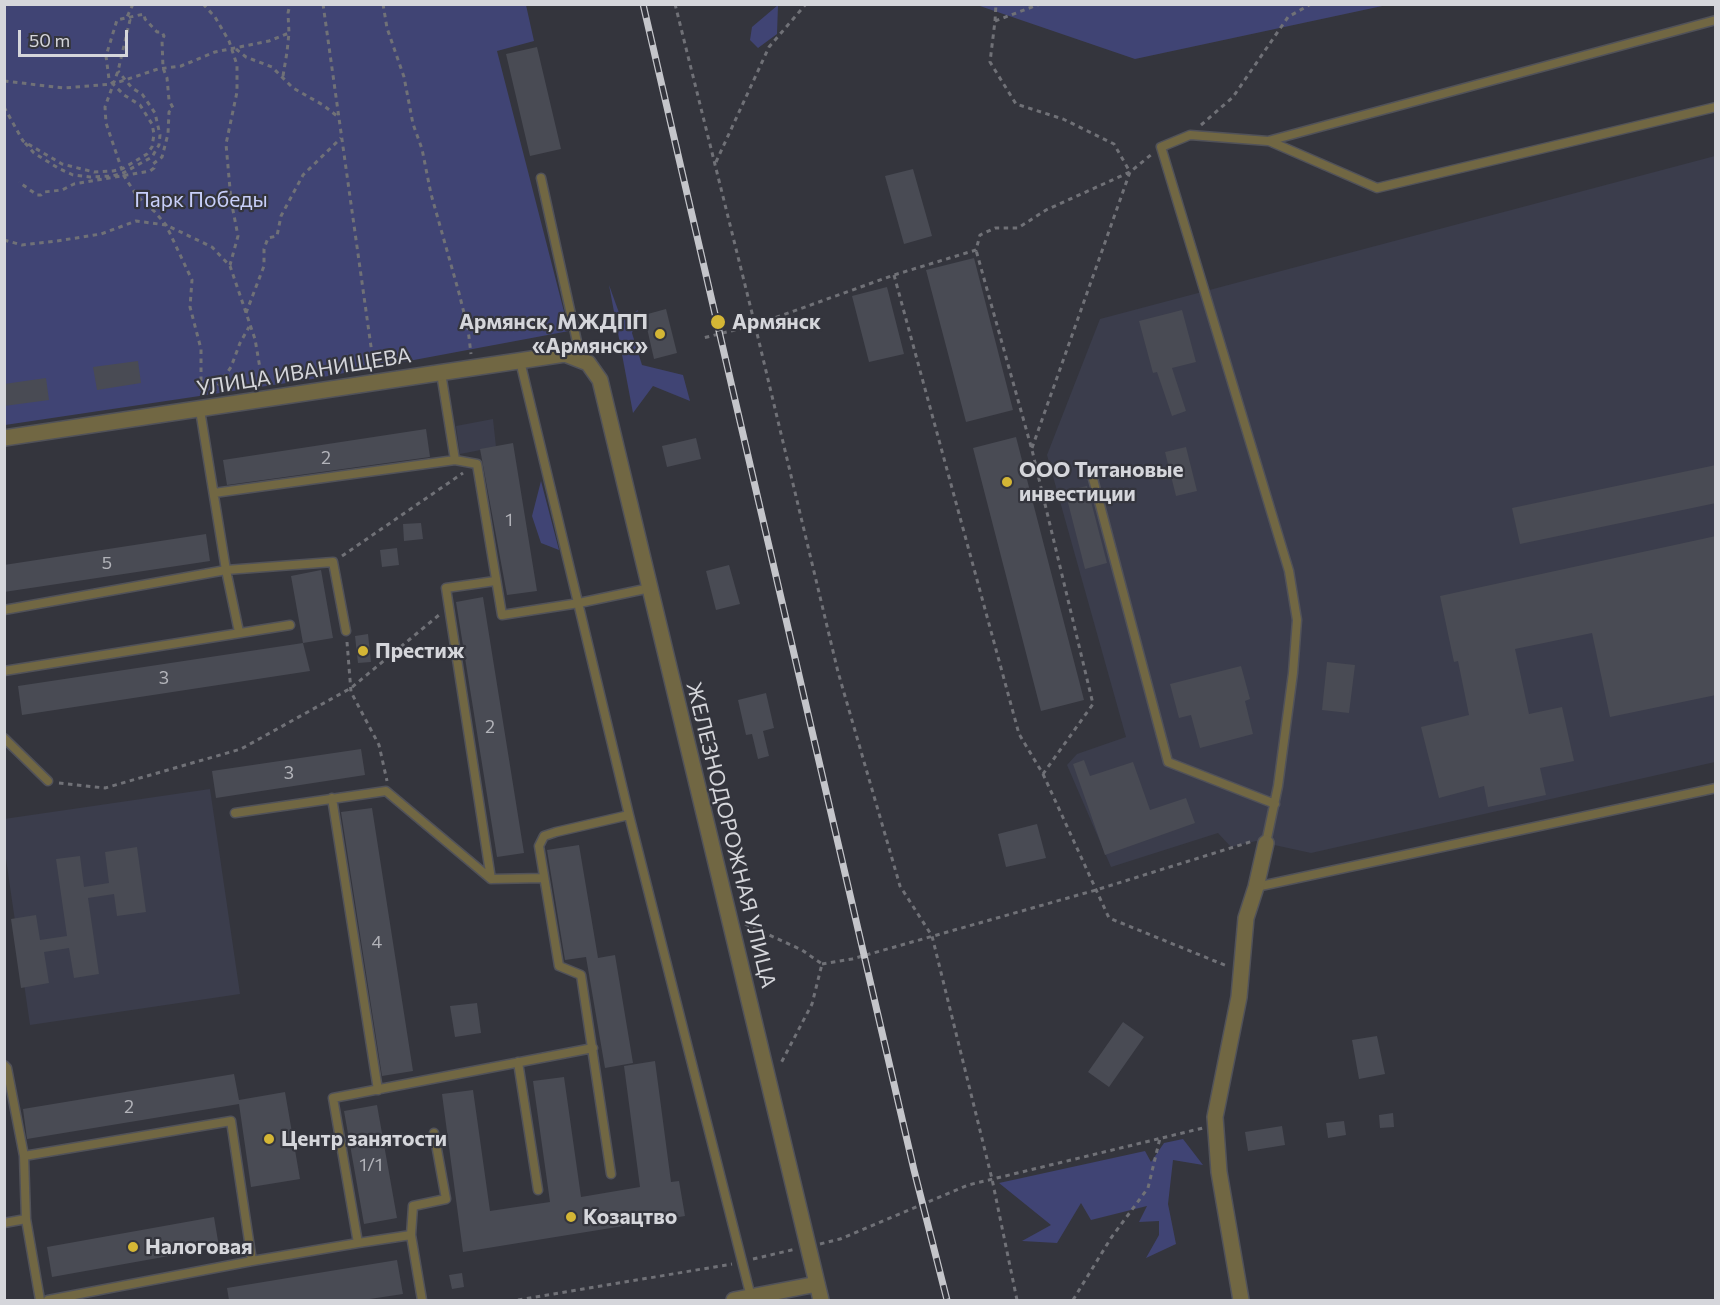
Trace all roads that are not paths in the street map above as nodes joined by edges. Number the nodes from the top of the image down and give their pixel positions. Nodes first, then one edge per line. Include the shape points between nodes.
1 (1716, 20) edge
2 (1716, 107) edge
3 (1268, 141) junction
4 (541, 178) dead end
5 (581, 360) junction
6 (520, 361) junction
7 (441, 373) junction
8 (200, 410) junction
9 (4, 438) edge
10 (454, 460) junction
11 (1092, 475) dead end
12 (214, 493) junction
13 (226, 570) junction
14 (495, 581) junction
15 (650, 588) junction
16 (579, 603) junction
17 (4, 610) edge
18 (290, 625) dead end
19 (346, 631) road end
20 (239, 632) junction
21 (4, 671) edge
22 (4, 738) edge
23 (48, 781) road end
24 (1716, 789) edge
25 (332, 798) junction
26 (1275, 804) junction
27 (235, 813) dead end
28 (629, 815) junction
29 (1267, 840) joint
30 (544, 878) junction
31 (491, 879) junction
32 (1256, 887) junction
33 (594, 1048) junction
34 (518, 1062) junction
35 (4, 1065) edge
36 (378, 1090) junction
37 (434, 1133) dead end
38 (24, 1156) junction
39 (611, 1174) dead end
40 (538, 1190) dead end
41 (26, 1219) junction
42 (4, 1223) edge
43 (411, 1235) junction
44 (358, 1244) junction
45 (252, 1261) junction
46 (818, 1284) junction
47 (751, 1297) junction
48 (40, 1300) edge
49 (48, 1300) edge
50 (423, 1300) edge
51 (734, 1300) edge
52 (820, 1300) edge
53 (1241, 1300) edge

1 - 3 lane
2 - 3 lane via 1377,188
3 - 26 lane via 1190,135 1161,147 1289,571 1296,610 1293,673
4 - 5 lane
5 - 6 street, УЛИЦА ИВАНИЩЕВА via 565,354
5 - 15 street, ЖЕЛЕЗНОДОРОЖНАЯ УЛИЦА via 588,363 600,380
6 - 7 street, УЛИЦА ИВАНИЩЕВА
6 - 16 lane
7 - 8 street, УЛИЦА ИВАНИЩЕВА
7 - 10 lane
8 - 9 street, УЛИЦА ИВАНИЩЕВА
8 - 12 lane
10 - 12 lane
10 - 14 lane via 477,464
11 - 26 lane via 1168,762
12 - 13 lane
13 - 17 lane
13 - 19 lane via 333,562
13 - 20 lane
14 - 16 lane via 502,615
14 - 31 lane via 446,588
15 - 16 lane
15 - 46 street, ЖЕЛЕЗНОДОРОЖНАЯ УЛИЦА
16 - 28 lane
18 - 20 lane
20 - 21 lane
22 - 23 lane
24 - 32 lane
25 - 27 lane
25 - 31 lane via 386,791
25 - 36 lane
26 - 29 lane
28 - 30 lane via 544,836 539,846
28 - 47 lane
29 - 32 street
30 - 31 lane
30 - 33 lane via 559,966 581,975
32 - 53 street via 1246,918 1239,997 1215,1117 1219,1172
33 - 34 lane
33 - 39 lane
34 - 36 lane
34 - 40 lane
35 - 38 lane
36 - 44 lane via 333,1098
37 - 43 lane via 446,1199 413,1206
38 - 41 lane
38 - 45 lane via 231,1121
41 - 42 lane
41 - 48 lane
43 - 44 lane
43 - 50 lane
44 - 45 lane
45 - 49 lane
46 - 47 street
46 - 52 street, ЖЕЛЕЗНОДОРОЖНАЯ УЛИЦА
47 - 51 street

